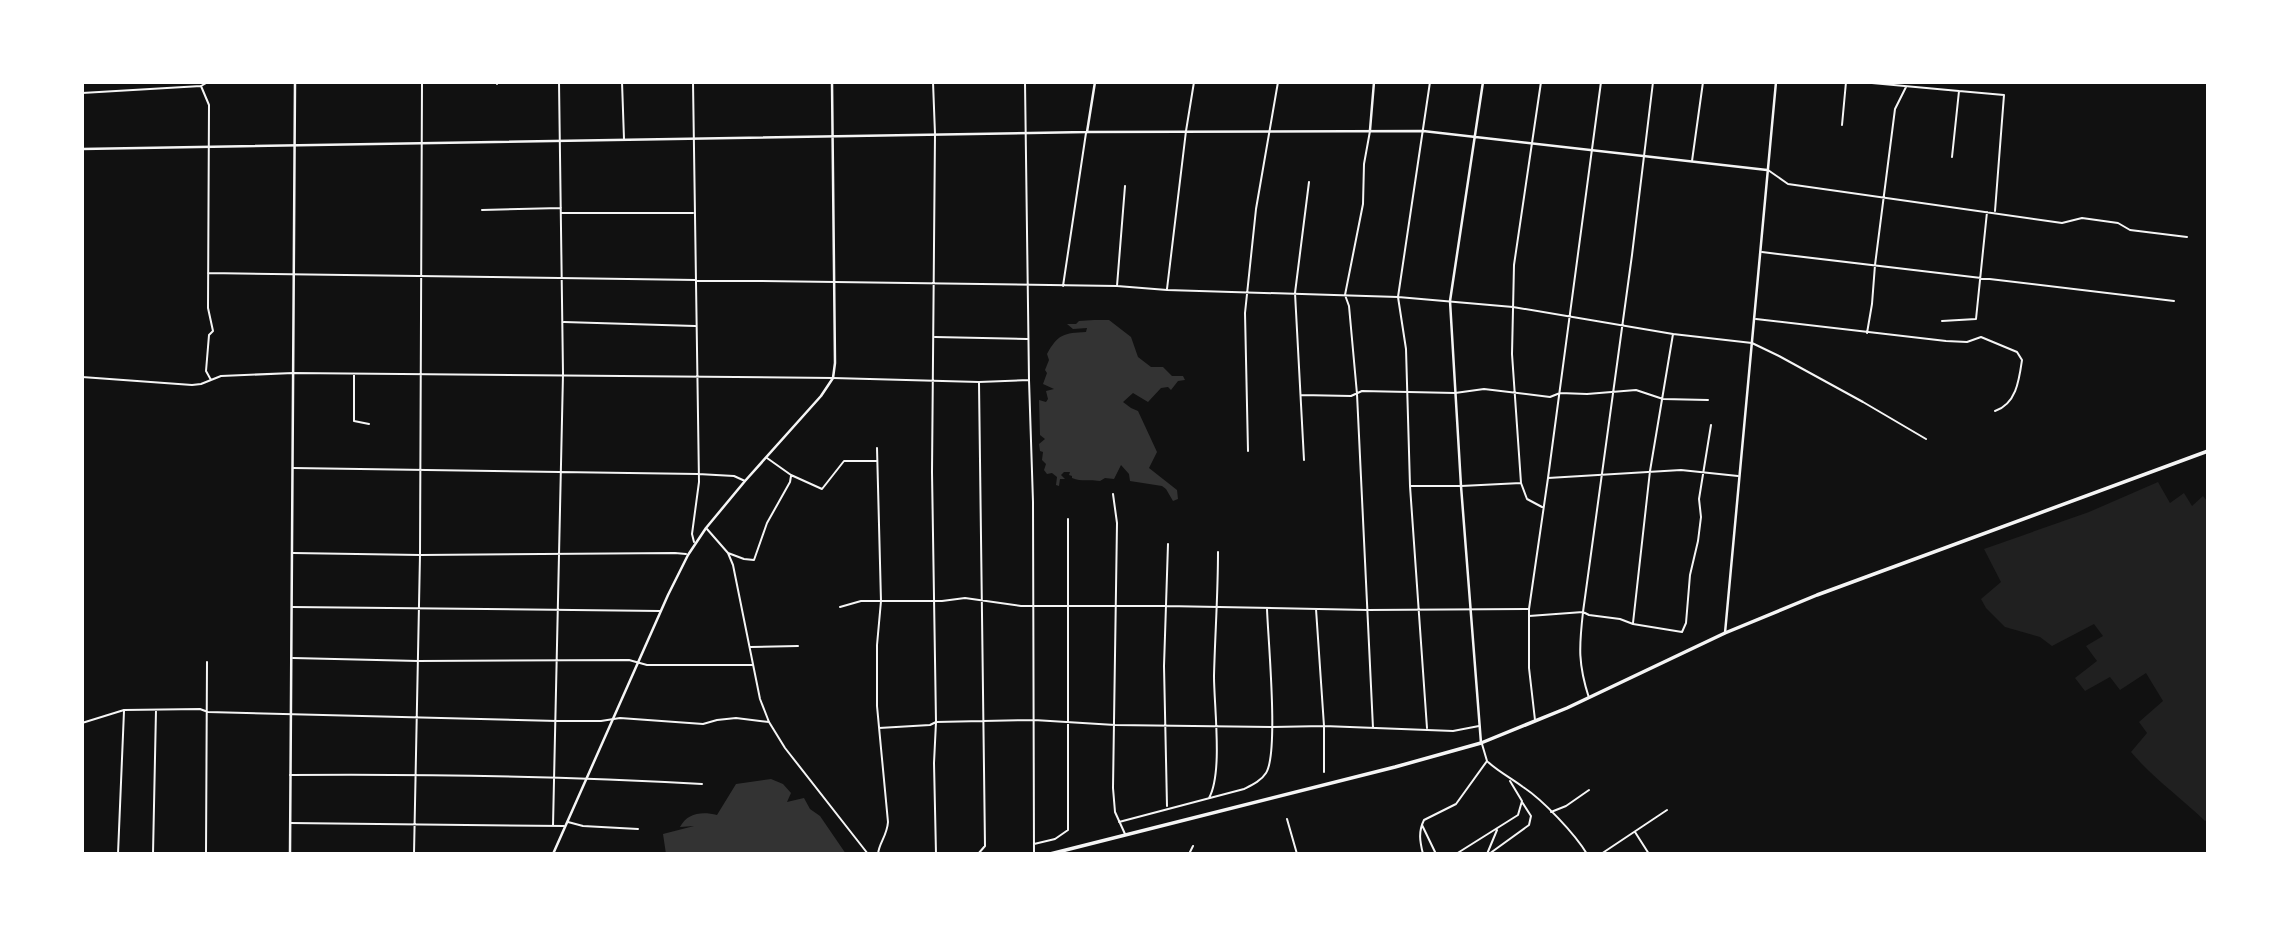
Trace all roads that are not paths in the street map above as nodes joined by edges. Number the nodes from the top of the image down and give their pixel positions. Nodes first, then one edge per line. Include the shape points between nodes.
1 (208, 82) edge
2 (295, 82) edge
3 (422, 82) edge
4 (559, 82) edge
5 (622, 82) edge
6 (693, 82) edge
7 (832, 82) edge
8 (933, 82) edge
9 (1025, 82) edge
10 (1096, 82) edge
11 (1194, 82) edge
12 (1278, 82) edge
13 (1374, 82) edge
14 (1430, 82) edge
15 (1483, 82) edge
16 (1541, 82) edge
17 (1601, 82) edge
18 (1653, 82) edge
19 (1703, 82) edge
20 (1776, 82) edge
21 (1846, 82) edge
22 (1861, 82) edge
23 (201, 86) junction
24 (1906, 87) junction
25 (1959, 91) junction
26 (82, 93) edge
27 (1842, 125) dead end
28 (1270, 130) junction
29 (1370, 130) junction
30 (1186, 131) junction
31 (1423, 131) junction
32 (1087, 132) junction
33 (934, 134) junction
34 (1026, 134) junction
35 (1475, 136) junction
36 (834, 137) junction
37 (624, 140) junction
38 (694, 140) junction
39 (561, 142) junction
40 (1534, 143) junction
41 (421, 144) junction
42 (293, 146) junction
43 (209, 147) junction
44 (82, 149) edge
45 (1592, 149) junction
46 (1644, 155) junction
47 (1952, 157) dead end
48 (1692, 161) junction
49 (1767, 170) junction
50 (1309, 182) dead end
51 (1125, 186) dead end
52 (1883, 199) junction
53 (562, 208) junction
54 (482, 210) dead end
55 (1987, 211) junction
56 (1995, 212) junction
57 (562, 213) junction
58 (694, 213) junction
59 (2187, 237) dead end
60 (1761, 251) junction
61 (1875, 265) junction
62 (208, 273) junction
63 (293, 274) junction
64 (422, 276) junction
65 (1980, 277) junction
66 (562, 278) junction
67 (696, 279) junction
68 (836, 283) junction
69 (933, 285) junction
70 (1028, 286) junction
71 (1063, 286) junction
72 (1117, 286) junction
73 (1167, 290) junction
74 (1247, 292) junction
75 (1295, 293) junction
76 (1345, 295) junction
77 (1398, 297) junction
78 (1450, 301) junction
79 (2174, 301) dead end
80 (1513, 307) junction
81 (1569, 318) junction
82 (1756, 319) junction
83 (1942, 321) dead end
84 (562, 322) junction
85 (1622, 325) junction
86 (696, 326) junction
87 (1673, 334) junction
88 (1867, 334) junction
89 (934, 337) junction
90 (1028, 339) junction
91 (1752, 344) junction
92 (293, 373) junction
93 (421, 373) junction
94 (354, 374) junction
95 (563, 374) junction
96 (696, 376) junction
97 (82, 377) edge
98 (833, 377) junction
99 (211, 380) junction
100 (933, 380) junction
101 (1029, 380) junction
102 (979, 382) junction
103 (1612, 391) junction
104 (1406, 392) junction
105 (1513, 392) junction
106 (1455, 393) junction
107 (1560, 393) junction
108 (1357, 394) junction
109 (1301, 395) junction
110 (1662, 398) junction
111 (1708, 400) dead end
112 (1994, 411) dead end
113 (369, 424) dead end
114 (1711, 425) dead end
115 (1926, 439) dead end
116 (877, 448) dead end
117 (1248, 451) dead end
118 (2208, 451) edge
119 (766, 457) junction
120 (1304, 460) dead end
121 (877, 461) junction
122 (292, 468) junction
123 (420, 470) junction
124 (1650, 471) junction
125 (562, 472) junction
126 (1703, 473) junction
127 (698, 474) junction
128 (791, 475) junction
129 (1601, 476) junction
130 (1739, 476) junction
131 (1548, 478) junction
132 (745, 481) junction
133 (1521, 483) junction
134 (1410, 486) junction
135 (1461, 486) junction
136 (1113, 494) dead end
137 (1543, 507) junction
138 (1069, 519) dead end
139 (706, 528) junction
140 (695, 544) junction
141 (1168, 544) dead end
142 (1218, 552) dead end
143 (292, 553) junction
144 (728, 553) junction
145 (420, 555) junction
146 (560, 555) junction
147 (688, 555) junction
148 (935, 600) junction
149 (983, 600) junction
150 (881, 601) junction
151 (1032, 605) junction
152 (1115, 605) junction
153 (1067, 606) junction
154 (1166, 606) junction
155 (1216, 606) junction
156 (292, 607) junction
157 (419, 607) junction
158 (840, 607) dead end
159 (1267, 608) junction
160 (1316, 608) junction
161 (1419, 609) junction
162 (1470, 609) junction
163 (1529, 609) junction
164 (559, 610) junction
165 (1367, 610) junction
166 (661, 611) junction
167 (1583, 612) junction
168 (1529, 616) junction
169 (1633, 624) junction
170 (1725, 634) junction
171 (798, 646) dead end
172 (749, 647) junction
173 (292, 658) junction
174 (418, 661) junction
175 (558, 661) junction
176 (207, 662) dead end
177 (638, 662) junction
178 (753, 665) junction
179 (1589, 698) junction
180 (156, 709) junction
181 (124, 710) junction
182 (208, 712) junction
183 (291, 715) junction
184 (417, 718) junction
185 (612, 719) junction
186 (1034, 720) junction
187 (557, 721) junction
188 (984, 721) junction
189 (769, 722) junction
190 (936, 722) junction
191 (1067, 722) junction
192 (1536, 722) junction
193 (82, 723) edge
194 (1115, 725) junction
195 (1166, 726) junction
196 (1216, 726) junction
197 (1324, 726) junction
198 (1479, 726) junction
199 (1272, 727) junction
200 (879, 728) junction
201 (1373, 728) junction
202 (1427, 729) junction
203 (1481, 743) junction
204 (1487, 761) junction
205 (1324, 772) dead end
206 (416, 774) junction
207 (290, 775) junction
208 (555, 777) junction
209 (587, 778) junction
210 (1508, 779) junction
211 (702, 785) dead end
212 (1589, 790) dead end
213 (1208, 799) junction
214 (1522, 801) junction
215 (1167, 808) junction
216 (1667, 810) dead end
217 (1550, 812) junction
218 (1287, 819) dead end
219 (567, 821) junction
220 (1119, 822) junction
221 (290, 823) junction
222 (1422, 824) junction
223 (415, 825) junction
224 (553, 826) junction
225 (565, 826) junction
226 (1498, 828) junction
227 (638, 829) dead end
228 (1634, 831) junction
229 (1125, 835) junction
230 (1033, 844) junction
231 (1194, 846) dead end
232 (118, 854) edge
233 (153, 854) edge
234 (206, 854) edge
235 (290, 854) edge
236 (414, 854) edge
237 (553, 854) edge
238 (867, 854) edge
239 (878, 854) edge
240 (936, 854) edge
241 (978, 854) edge
242 (1034, 854) edge
243 (1051, 854) edge
244 (1189, 854) edge
245 (1297, 854) edge
246 (1422, 854) edge
247 (1436, 854) edge
248 (1456, 854) edge
249 (1488, 854) edge
250 (1587, 854) edge
251 (1601, 854) edge
252 (1649, 854) edge

1 - 23 street
2 - 42 street
3 - 41 street
4 - 39 street
5 - 37 street
6 - 38 street
7 - 36 street
8 - 33 street
9 - 34 street
10 - 32 street
11 - 30 street
12 - 28 street
13 - 29 street
14 - 31 street
15 - 35 street
16 - 40 street
17 - 45 street
18 - 46 street
19 - 48 street
20 - 49 street
21 - 27 street
22 - 24 street
23 - 26 street
23 - 43 street via 209,105
24 - 25 street
24 - 52 street via 1895,110
25 - 47 street
25 - 56 street via 2004,95
28 - 29 street
28 - 30 street
28 - 74 street
29 - 31 street
29 - 76 street via 1363,204
30 - 32 street
30 - 73 street
31 - 35 street
31 - 77 street
32 - 34 street
32 - 71 street
33 - 34 street
33 - 36 street
33 - 69 street
34 - 70 street
35 - 40 street
35 - 78 street
36 - 38 street
36 - 68 street
37 - 38 street
37 - 39 street
38 - 58 street
39 - 41 street
39 - 53 street
40 - 45 street
40 - 80 street via 1514,265
41 - 42 street
41 - 64 street
42 - 43 street
42 - 63 street
43 - 44 street
43 - 62 street
45 - 46 street
45 - 81 street
46 - 48 street
46 - 85 street
48 - 49 street
49 - 52 street via 1788,184
49 - 60 street
50 - 75 street
51 - 72 street
52 - 55 street
52 - 61 street
53 - 54 street
53 - 57 street
55 - 56 street
55 - 65 street
56 - 59 street via 2062,223 2082,218
57 - 58 street
57 - 66 street
58 - 67 street
60 - 61 street
60 - 82 street
61 - 65 street
61 - 88 street
62 - 63 street
62 - 99 street via 213,331 206,371
63 - 64 street
63 - 92 street
64 - 66 street
64 - 93 street
65 - 79 street
65 - 83 street via 1976,319
66 - 67 street
66 - 84 street
67 - 68 street
67 - 86 street
68 - 69 street
68 - 98 street
69 - 70 street
69 - 89 street
70 - 71 street
70 - 90 street
71 - 72 street
72 - 73 street
73 - 74 street
74 - 75 street
74 - 117 street
75 - 76 street
75 - 109 street
76 - 77 street
76 - 108 street
77 - 78 street
77 - 104 street via 1406,349
78 - 80 street
78 - 106 street
80 - 81 street
80 - 105 street
81 - 85 street
81 - 107 street
82 - 88 street
82 - 91 street
84 - 86 street
84 - 95 street
85 - 87 street
85 - 103 street
86 - 96 street
87 - 91 street
87 - 110 street
88 - 112 street via 1967,342 1982,337 2017,352 2022,360 2012,400
89 - 90 street
89 - 100 street
90 - 101 street
91 - 115 street
91 - 130 street
92 - 94 street
92 - 99 street
92 - 122 street
93 - 94 street
93 - 95 street
93 - 123 street
94 - 113 street via 354,421
95 - 96 street
95 - 125 street
96 - 98 street
96 - 127 street
97 - 99 street via 192,385
98 - 100 street
98 - 119 street
100 - 102 street
100 - 148 street
101 - 102 street
101 - 151 street
102 - 149 street
103 - 107 street
103 - 110 street via 1636,390
103 - 129 street
104 - 106 street
104 - 108 street
104 - 134 street
105 - 106 street
105 - 107 street via 1550,397
105 - 133 street
106 - 135 street
107 - 131 street
108 - 109 street
108 - 165 street
109 - 120 street
110 - 111 street
110 - 124 street
114 - 126 street
116 - 121 street
118 - 170 main road via 1882,570
119 - 128 street
119 - 132 street
121 - 128 street via 844,461 822,489
121 - 150 street
122 - 123 street
122 - 143 street
123 - 125 street
123 - 145 street
124 - 126 street
124 - 129 street
124 - 169 street
125 - 127 street
125 - 146 street
126 - 130 street
126 - 169 street via 1698,541 1682,632
127 - 132 street
127 - 140 street
128 - 144 street via 754,560
129 - 131 street
129 - 167 street
130 - 170 street
131 - 137 street
132 - 139 street
133 - 135 street
133 - 137 street via 1527,499
134 - 135 street
134 - 161 street
135 - 162 street
136 - 152 street
137 - 163 street
138 - 153 street
139 - 140 street
139 - 144 street
140 - 147 street
141 - 154 street
142 - 155 street
143 - 145 street
143 - 156 street
144 - 172 street
145 - 146 street
145 - 157 street
146 - 147 street
146 - 164 street
147 - 166 street
148 - 149 street
148 - 150 street
148 - 190 street
149 - 151 street
149 - 188 street
150 - 158 street
150 - 200 street
151 - 153 street
151 - 186 street
152 - 153 street
152 - 154 street
152 - 194 street
153 - 191 street
154 - 155 street
154 - 195 street
155 - 159 street
155 - 196 street
156 - 157 street
156 - 173 street
157 - 164 street
157 - 174 street
159 - 160 street
159 - 199 street
160 - 165 street
160 - 197 street
161 - 162 street
161 - 165 street
161 - 202 street
162 - 163 street
162 - 198 street
163 - 168 street
164 - 166 street
164 - 175 street
165 - 201 street
166 - 177 street
167 - 168 street
167 - 169 street
167 - 179 street via 1580,662
168 - 192 street
170 - 179 main road
171 - 172 street
172 - 178 street
173 - 174 street
173 - 183 street
174 - 175 street
174 - 184 street
175 - 177 street
175 - 187 street
176 - 182 street
177 - 178 street
177 - 185 street
178 - 189 street
179 - 192 main road
180 - 181 street
180 - 182 street
180 - 233 street
181 - 193 street
181 - 232 street
182 - 183 street
182 - 234 street
183 - 184 street
183 - 207 street
184 - 187 street
184 - 206 street
185 - 187 street
185 - 189 street
185 - 209 street
186 - 188 street
186 - 191 street
186 - 230 street
187 - 208 street
188 - 190 street
188 - 241 street via 985,846
189 - 238 street
190 - 200 street
190 - 240 street
191 - 194 street
191 - 230 street via 1068,830 1055,839
192 - 203 main road
194 - 195 street
194 - 220 street via 1113,788
195 - 196 street
195 - 215 street
196 - 199 street
196 - 213 street via 1213,790
197 - 199 street
197 - 201 street
197 - 205 street
198 - 202 street
198 - 203 street
199 - 213 street via 1271,760 1260,780
200 - 239 street via 888,822
201 - 202 street
203 - 204 street
203 - 229 main road
204 - 210 street
204 - 222 street via 1456,804
206 - 207 street
206 - 208 street
206 - 223 street
207 - 221 street
208 - 209 street
208 - 224 street
209 - 211 street
209 - 219 street
210 - 214 street
210 - 217 street via 1524,787
212 - 217 street
213 - 215 street
214 - 226 street via 1518,815
214 - 249 street via 1531,816 1529,825
215 - 220 street
216 - 228 street
217 - 250 street
218 - 245 street
219 - 225 street
219 - 227 street
220 - 229 street
221 - 223 street
221 - 235 street
222 - 246 street
222 - 247 street
223 - 224 street
223 - 236 street
224 - 225 street
225 - 237 street
226 - 248 street
226 - 249 street
228 - 251 street
228 - 252 street
229 - 243 main road
230 - 242 street
231 - 244 street

